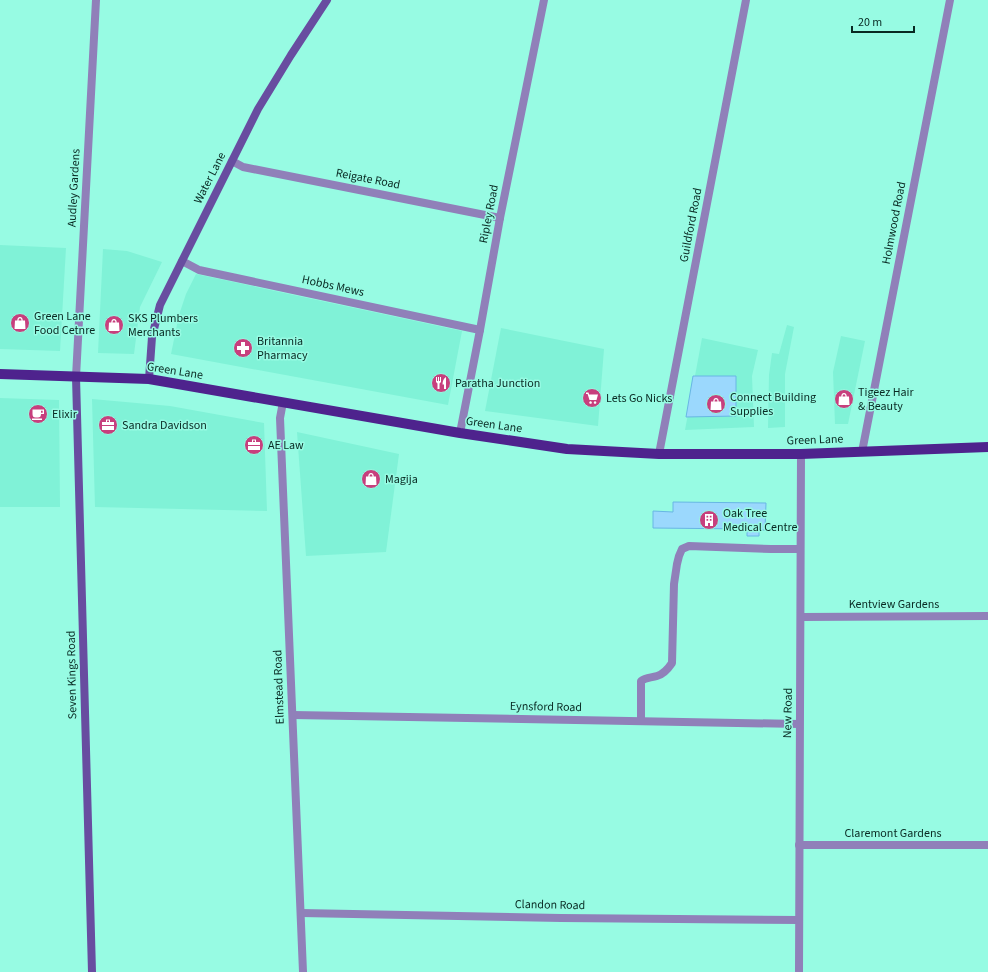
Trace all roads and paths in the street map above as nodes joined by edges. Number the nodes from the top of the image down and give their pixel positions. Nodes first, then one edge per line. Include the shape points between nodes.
1 (96, 0) edge
2 (327, 0) edge
3 (544, 0) edge
4 (746, 0) edge
5 (950, 0) edge
6 (232, 161) junction
7 (500, 218) junction
8 (182, 261) junction
9 (480, 330) junction
10 (0, 374) edge
11 (76, 377) junction
12 (149, 379) junction
13 (283, 402) junction
14 (460, 433) junction
15 (988, 447) edge
16 (862, 452) junction
17 (659, 454) junction
18 (801, 454) junction
19 (800, 549) junction
20 (801, 616) junction
21 (988, 616) edge
22 (293, 714) junction
23 (641, 720) junction
24 (799, 724) junction
25 (799, 845) junction
26 (988, 845) edge
27 (301, 913) junction
28 (799, 920) junction
29 (92, 972) edge
30 (303, 972) edge
31 (799, 972) edge

1 - 11 street, Audley Gardens
2 - 6 street, Water Lane via 258,108
3 - 7 street, Ripley Road
4 - 17 street, Guildford Road
5 - 16 street, Holmwood Road
6 - 7 street, Reigate Road via 243,166
6 - 8 street, Water Lane
7 - 9 street, Ripley Road
8 - 9 street, Hobbs Mews via 199,270
8 - 12 street, Water Lane via 160,305 152,337
9 - 14 street, Ripley Road
10 - 11 main road, Green Lane
11 - 12 main road, Green Lane
11 - 29 street, Seven Kings Road
12 - 13 main road, Green Lane
13 - 14 main road, Green Lane
13 - 22 street, Elmstead Road via 280,418
14 - 17 main road, Green Lane via 567,449
15 - 16 main road, Green Lane
16 - 18 main road, Green Lane
17 - 18 main road, Green Lane
18 - 19 street, New Road
19 - 20 street, New Road
19 - 23 street via 689,546 682,549 674,584 672,663 663,674 641,681
20 - 21 street, Kentview Gardens
20 - 24 street, New Road
22 - 23 street, Eynsford Road
22 - 27 street, Elmstead Road
23 - 24 street, Eynsford Road
24 - 25 street, New Road
25 - 26 street, Claremont Gardens
25 - 28 street, New Road
27 - 28 street, Clandon Road
27 - 30 street, Elmstead Road
28 - 31 street, New Road

